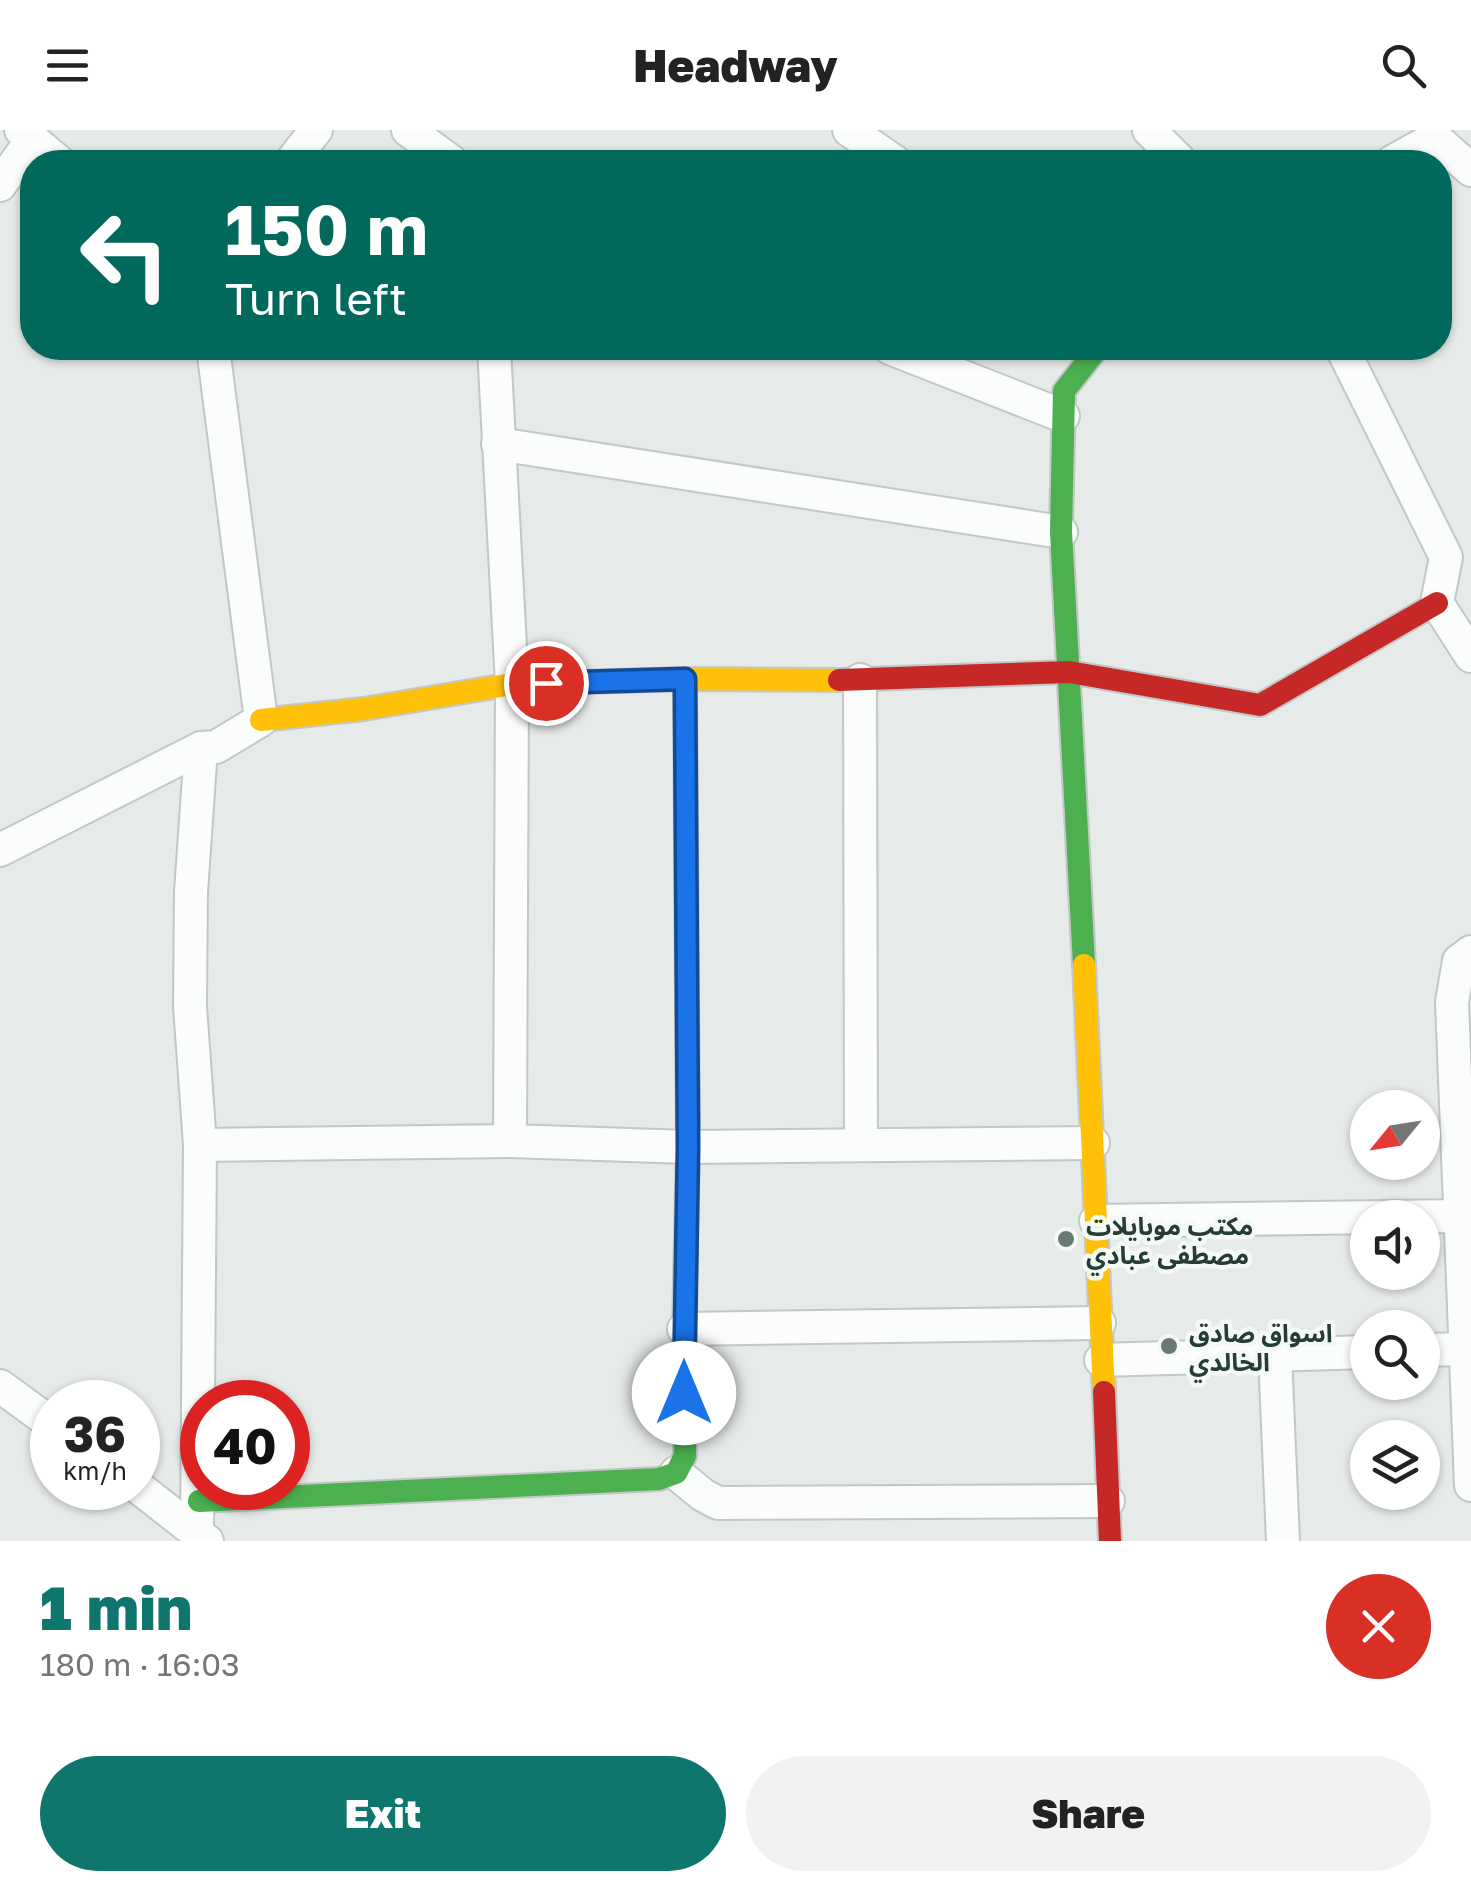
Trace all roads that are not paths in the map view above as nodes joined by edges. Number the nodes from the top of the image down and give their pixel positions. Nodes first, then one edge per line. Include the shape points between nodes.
1 (408, 130) edge
2 (848, 130) edge
3 (1149, 130) edge
4 (1434, 134) edge
5 (26, 135) edge
6 (436, 150) edge
7 (877, 150) edge
8 (1169, 150) edge
9 (1410, 150) edge
10 (1452, 152) edge
11 (1471, 170) edge
12 (0, 184) edge
13 (215, 360) edge
14 (494, 360) edge
15 (921, 360) edge
16 (1088, 360) edge
17 (1348, 360) edge
18 (1063, 416) junction
19 (498, 444) junction
20 (1061, 532) junction
21 (1437, 604) junction
22 (1471, 656) edge
23 (1069, 672) junction
24 (685, 679) junction
25 (860, 680) junction
26 (512, 684) junction
27 (260, 720) junction
28 (201, 748) junction
29 (0, 850) edge
30 (1471, 952) edge
31 (510, 1141) junction
32 (861, 1144) junction
33 (1093, 1144) junction
34 (200, 1145) junction
35 (688, 1147) junction
36 (1461, 1216) junction
37 (1096, 1221) junction
38 (1100, 1323) junction
39 (684, 1329) junction
40 (1468, 1348) edge
41 (1440, 1349) edge
42 (1350, 1352) edge
43 (1275, 1354) junction
44 (1101, 1360) junction
45 (0, 1386) edge
46 (30, 1408) edge
47 (676, 1473) junction
48 (1471, 1486) edge
49 (160, 1500) edge
50 (1108, 1500) junction
51 (201, 1524) edge
52 (1110, 1541) edge
53 (1283, 1541) edge

1 - 6 street
2 - 7 street
3 - 8 street
4 - 9 street
5 - 12 street
10 - 11 street
13 - 27 street
14 - 19 street
15 - 18 street
16 - 18 street via 1064,390
17 - 21 street via 1446,557
18 - 20 street
19 - 20 street
19 - 26 street
20 - 23 street
21 - 22 street
21 - 23 street via 1260,704
23 - 25 street
23 - 33 street
24 - 25 street
24 - 26 street
24 - 35 street
25 - 32 street
26 - 27 street
26 - 31 street
27 - 28 street via 216,747
28 - 29 street
28 - 34 street via 190,1006
30 - 36 street via 1458,961 1452,1002
31 - 34 street
31 - 35 street
32 - 33 street
32 - 35 street
33 - 37 street
34 - 51 street
35 - 39 street
36 - 37 street
36 - 40 street
37 - 38 street
38 - 39 street
38 - 44 street
39 - 47 street via 685,1456
40 - 41 street
40 - 48 street
42 - 43 street
43 - 44 street
43 - 53 street
44 - 50 street
45 - 46 street
47 - 50 street via 718,1503
47 - 51 street
49 - 51 street
50 - 52 street

